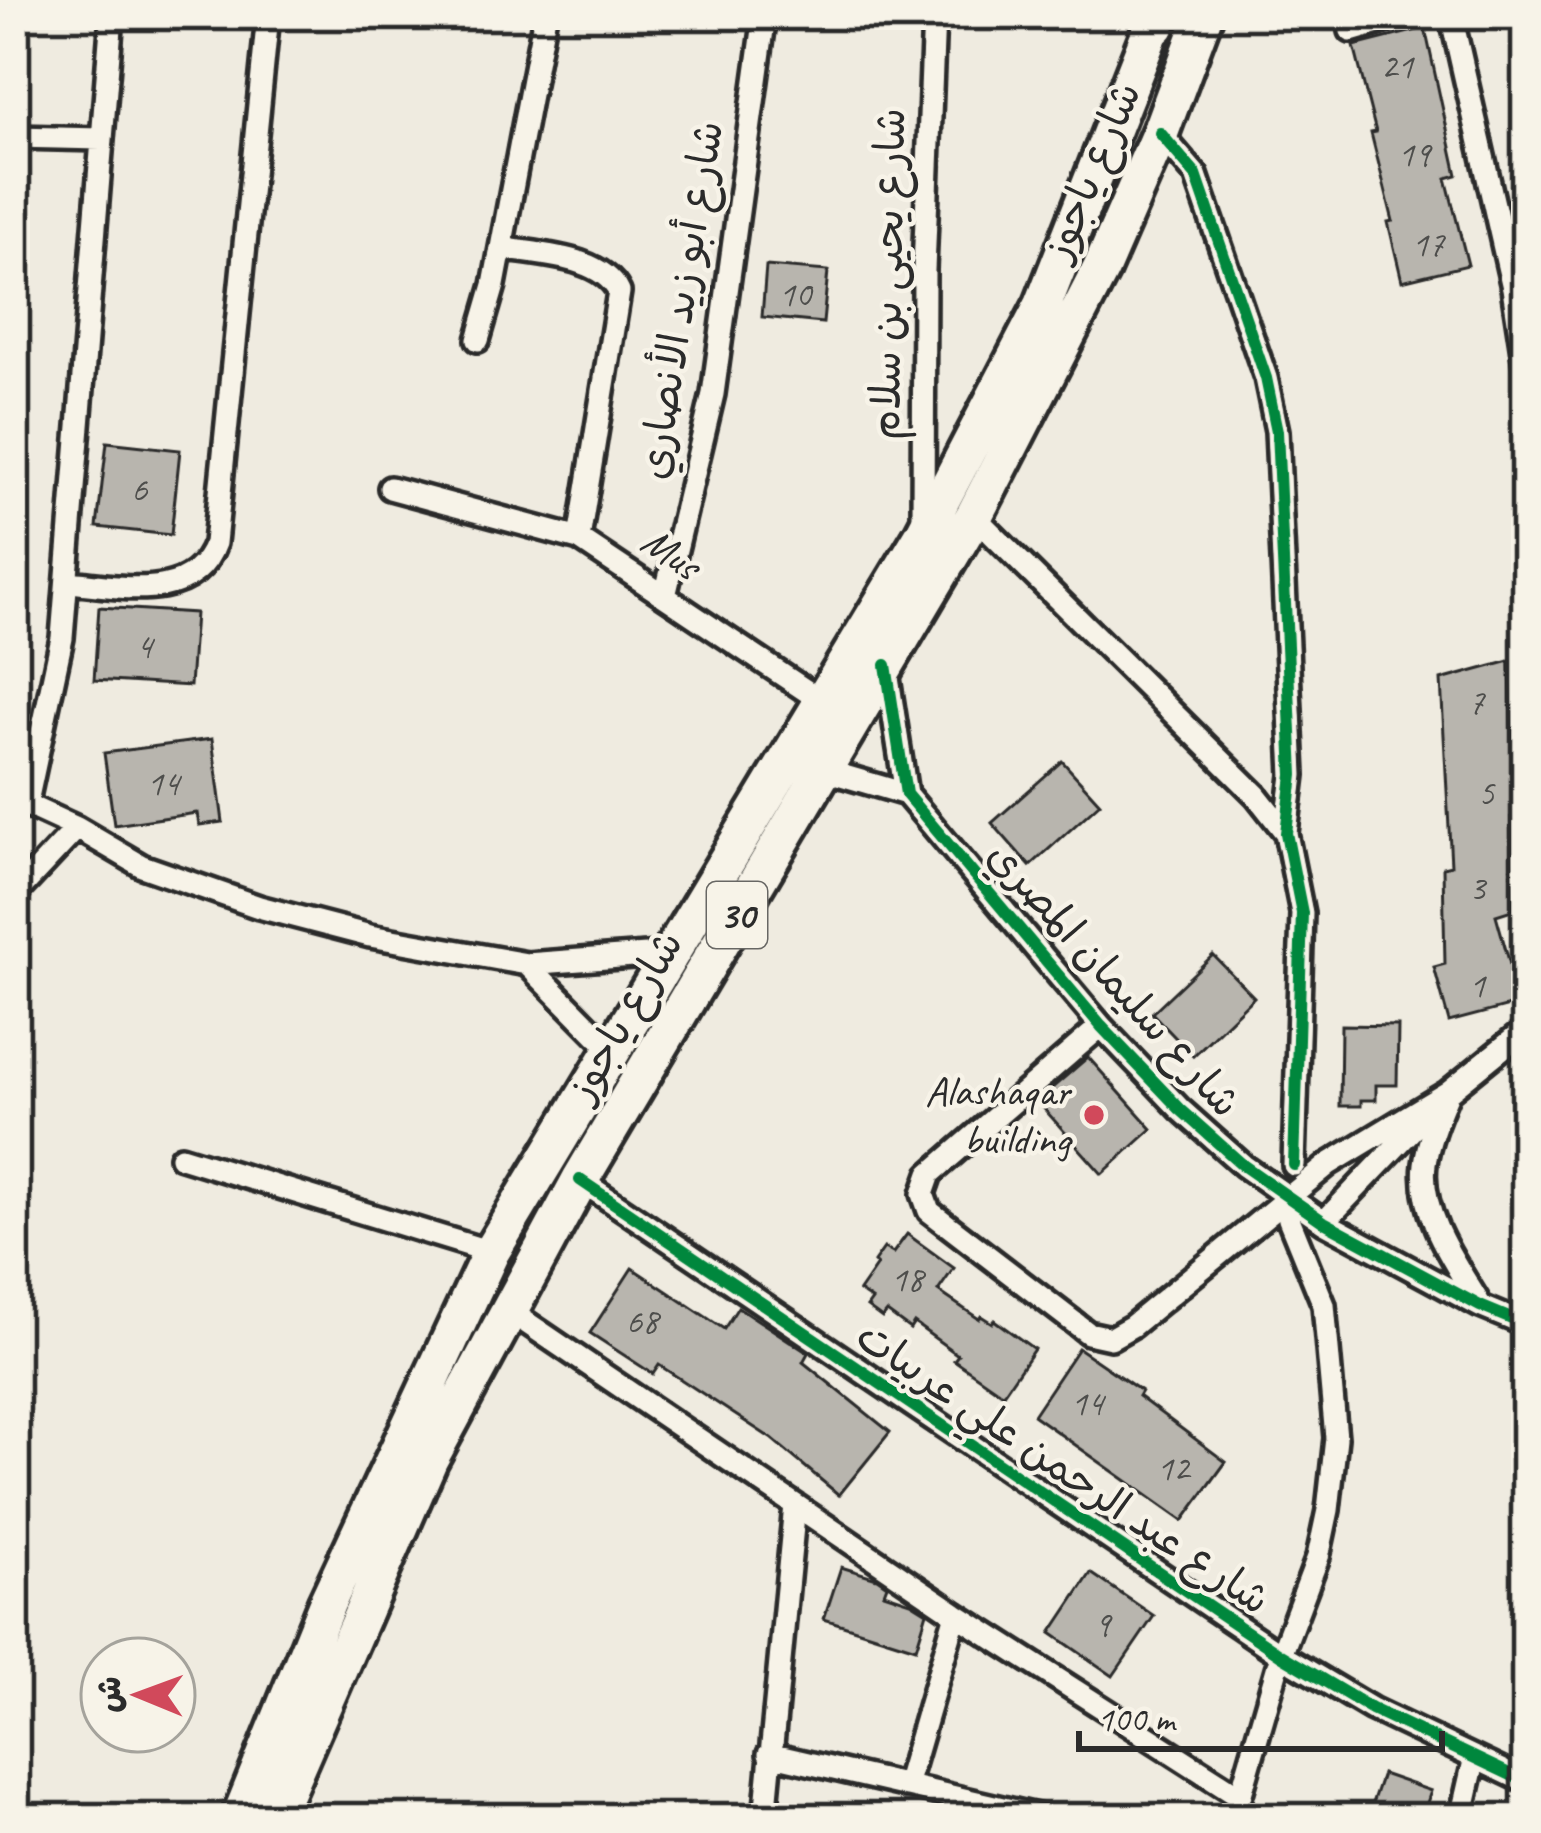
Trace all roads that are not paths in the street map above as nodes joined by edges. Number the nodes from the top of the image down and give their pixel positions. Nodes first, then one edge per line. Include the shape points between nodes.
1 (112, 15) edge
2 (268, 15) edge
3 (544, 15) edge
4 (765, 15) edge
5 (934, 15) edge
6 (1204, 15) edge
7 (1406, 15) edge
8 (1451, 15) edge
9 (1155, 18) edge
10 (1352, 31) dead end
11 (1160, 133) junction
12 (15, 136) edge
13 (100, 139) junction
14 (501, 248) junction
15 (478, 340) dead end
16 (1526, 372) edge
17 (390, 488) dead end
18 (974, 516) junction
19 (922, 535) junction
20 (579, 539) junction
21 (68, 582) junction
22 (665, 596) junction
23 (886, 665) junction
24 (823, 702) junction
25 (824, 770) junction
26 (906, 794) junction
27 (21, 801) edge
28 (77, 828) junction
29 (1286, 833) junction
30 (15, 894) edge
31 (673, 953) junction
32 (527, 964) junction
33 (1101, 1026) junction
34 (1526, 1029) edge
35 (611, 1048) junction
36 (1448, 1092) junction
37 (181, 1157) dead end
38 (1329, 1164) junction
39 (1294, 1165) junction
40 (1244, 1166) junction
41 (580, 1180) junction
42 (1289, 1197) junction
43 (1324, 1222) junction
44 (491, 1252) junction
45 (1480, 1306) junction
46 (508, 1310) junction
47 (1526, 1325) edge
48 (795, 1505) junction
49 (956, 1614) junction
50 (1280, 1655) junction
51 (770, 1754) junction
52 (1474, 1761) junction
53 (1526, 1782) edge
54 (906, 1786) junction
55 (1237, 1807) edge
56 (240, 1818) edge
57 (274, 1818) edge
58 (765, 1818) edge
59 (1046, 1818) edge
60 (1461, 1818) edge

1 - 13 street
2 - 21 street via 210,558 188,579 154,589
3 - 14 street
4 - 22 street, شارع أبو زيد الأنصاري via 713,394
5 - 19 street, شارع يحيى بن سلام
6 - 11 main road, شارع ياجوز / 30
7 - 10 street
8 - 16 street
9 - 19 main road, شارع ياجوز / 30 via 1043,305
11 - 18 main road, شارع ياجوز / 30 via 1101,269
11 - 29 street via 1196,175 1259,356 1276,431 1293,775
12 - 13 street
13 - 21 street
14 - 15 street
14 - 20 street via 606,272 619,292
17 - 20 street, Mus
18 - 23 main road, شارع ياجوز / 30
18 - 29 street
19 - 24 main road, شارع ياجوز / 30
20 - 22 street, Mus
21 - 27 street via 54,685
22 - 24 street, Mus
23 - 25 main road, شارع ياجوز / 30
23 - 26 street
24 - 31 main road, شارع ياجوز / 30
25 - 26 street
25 - 41 main road, شارع ياجوز / 30
26 - 33 street, شارع سليمان المصري
27 - 28 street
28 - 30 street
28 - 32 street via 142,866 259,907
29 - 39 street via 1301,914
31 - 32 street
31 - 35 main road, شارع ياجوز / 30
32 - 35 street
33 - 40 street, شارع سليمان المصري
33 - 42 street via 930,1174 923,1194 929,1211 1088,1333 1111,1339
34 - 36 street
35 - 44 main road, شارع ياجوز / 30
36 - 38 street
36 - 43 street
36 - 45 street via 1424,1168 1443,1240
37 - 44 street
38 - 39 street
38 - 42 street
39 - 40 street
40 - 42 street, شارع سليمان المصري
41 - 46 main road, شارع ياجوز / 30
41 - 50 street, شارع عبد الرحمن علي عربيات
42 - 43 street, شارع سليمان المصري
42 - 50 street via 1289,1219 1324,1304 1336,1438 1318,1557
43 - 45 street, شارع سليمان المصري
44 - 56 main road, شارع ياجوز / 30 via 327,1603
45 - 47 street, شارع سليمان المصري
46 - 48 street
46 - 57 main road, شارع ياجوز / 30 via 411,1499
48 - 49 street
48 - 51 street
49 - 54 street
49 - 55 street
50 - 52 street, شارع عبد الرحمن علي عربيات
50 - 55 street
51 - 54 street
51 - 58 street
52 - 53 street, شارع عبد الرحمن علي عربيات
52 - 60 street
54 - 59 street

